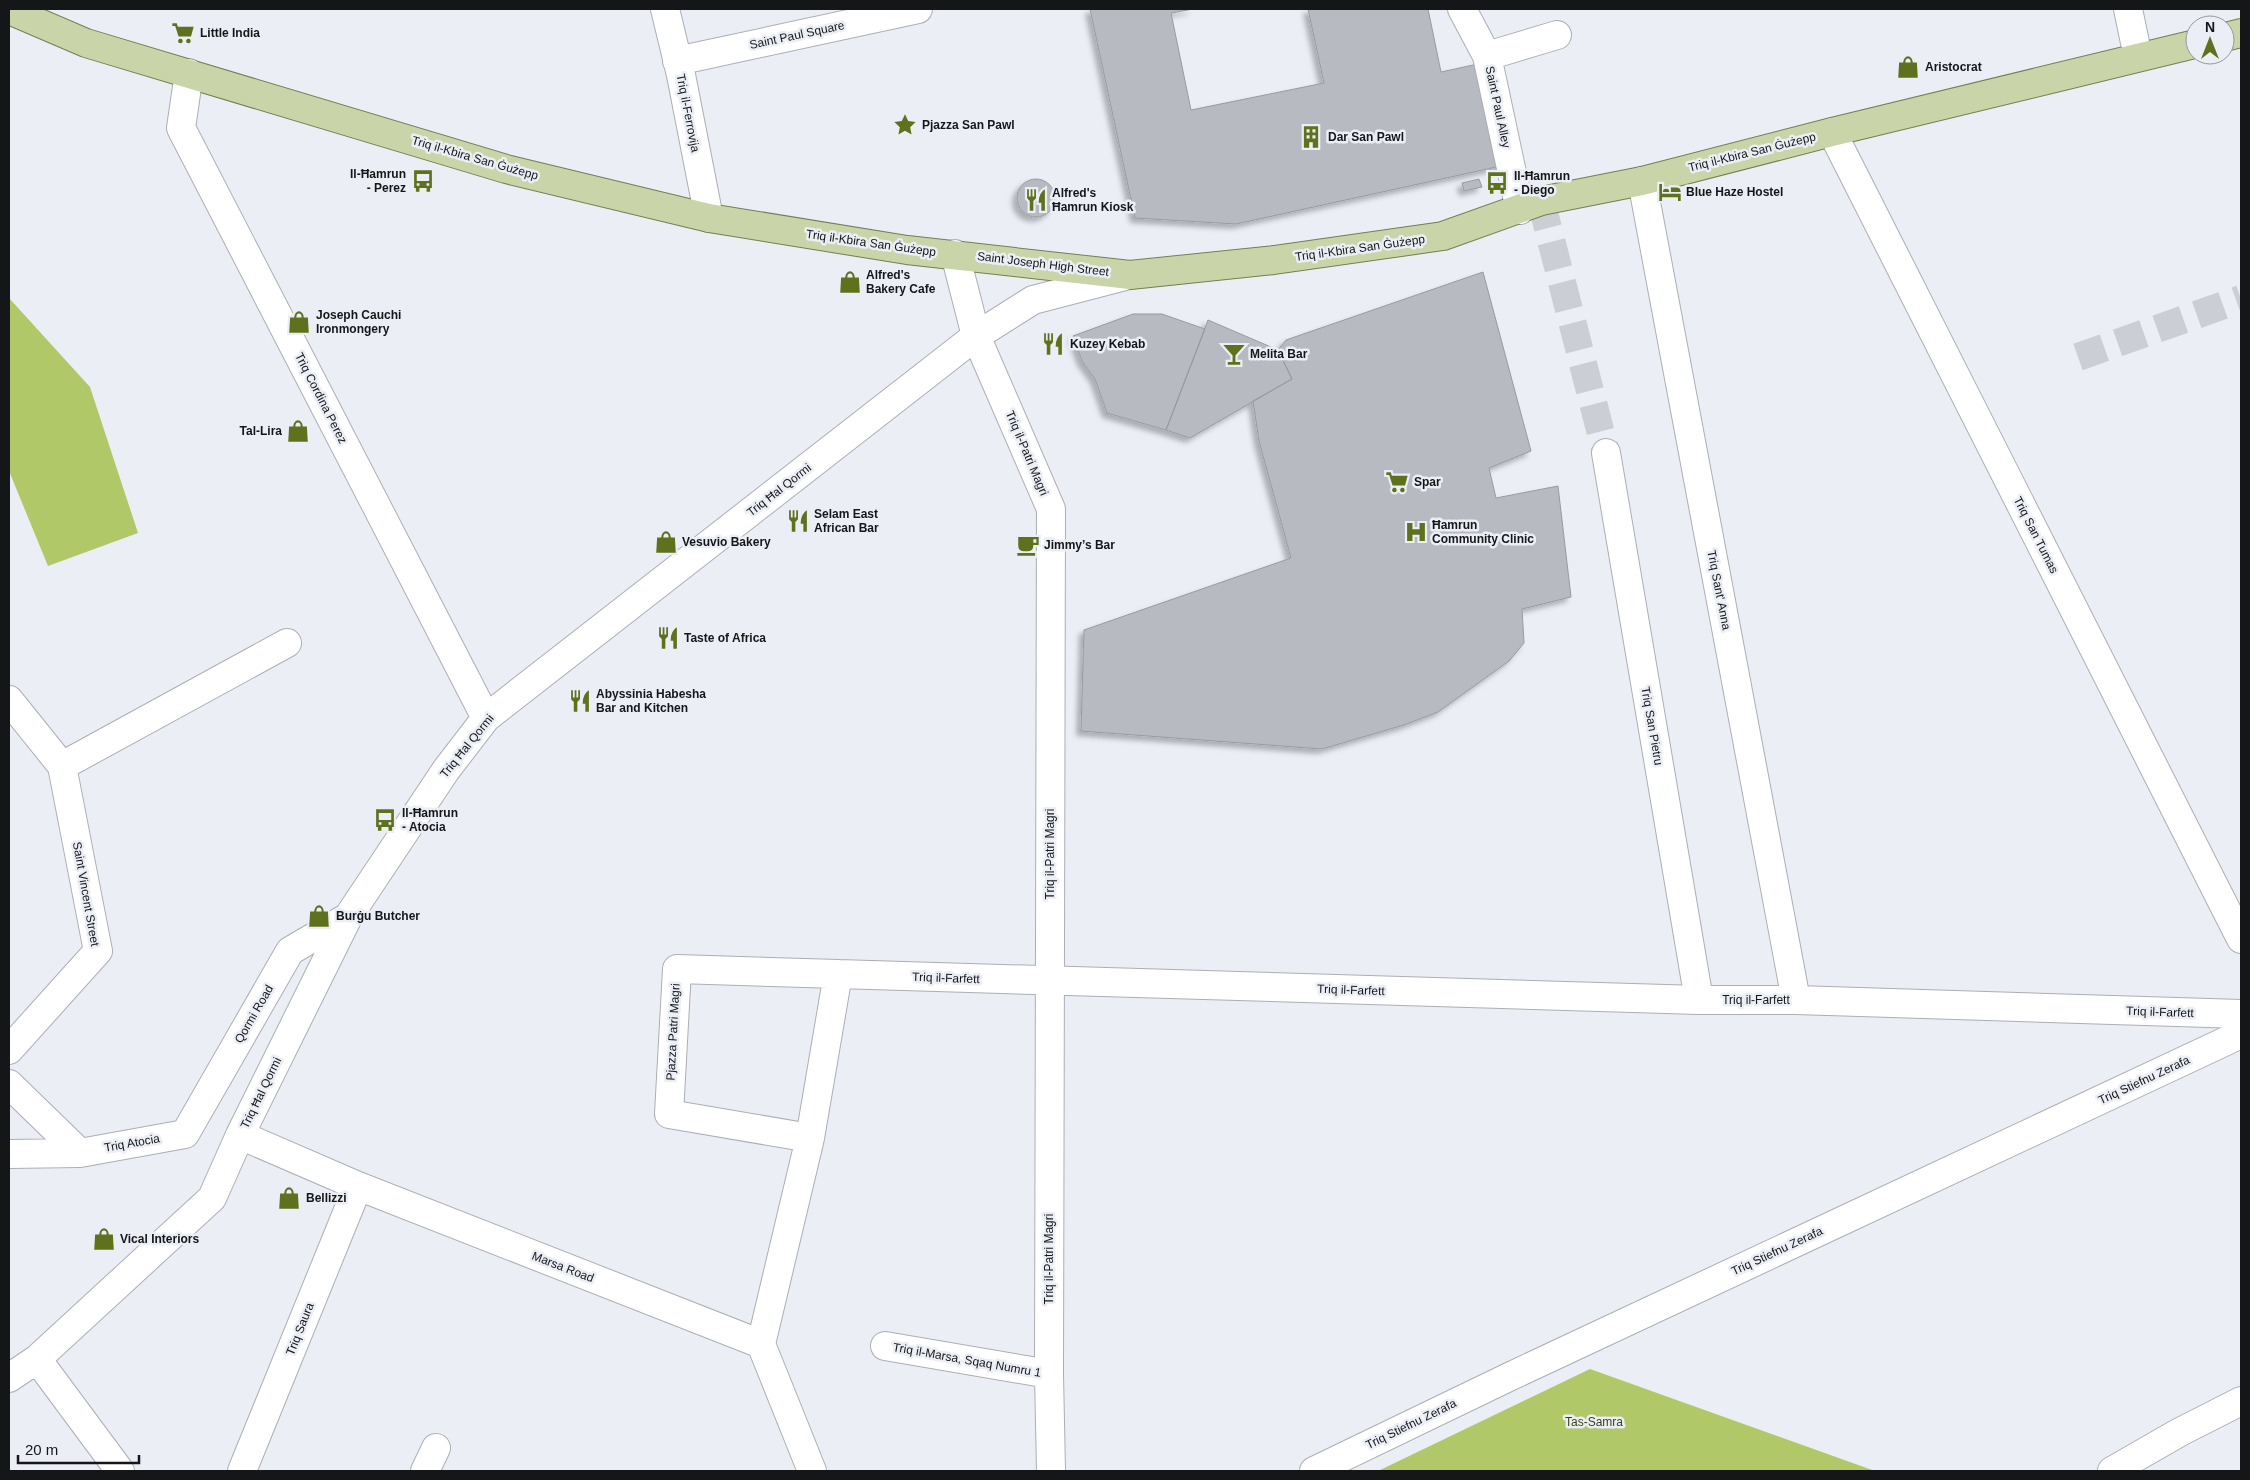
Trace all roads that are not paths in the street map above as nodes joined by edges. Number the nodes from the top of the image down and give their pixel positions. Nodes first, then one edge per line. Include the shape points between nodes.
1 (665, 9) edge
2 (918, 9) edge
3 (1462, 9) edge
4 (2128, 9) edge
5 (9, 10) edge
6 (1557, 34) dead end
7 (2185, 46) edge
8 (1487, 56) junction
9 (2138, 57) junction
10 (677, 61) junction
11 (189, 73) junction
12 (1832, 132) junction
13 (1642, 181) junction
14 (1520, 210) junction
15 (708, 218) junction
16 (955, 254) junction
17 (1130, 275) junction
18 (976, 336) junction
19 (1606, 453) tunnel mouth
20 (287, 644) dead end
21 (9, 700) edge
22 (486, 718) junction
23 (62, 766) junction
24 (348, 917) junction
25 (2241, 939) edge
26 (838, 974) junction
27 (1050, 981) junction
28 (1698, 1000) junction
29 (1796, 1000) junction
30 (2241, 1014) edge
31 (2241, 1034) edge
32 (9, 1050) edge
33 (9, 1084) edge
34 (185, 1134) joint
35 (240, 1135) junction
36 (810, 1138) junction
37 (80, 1152) junction
38 (9, 1154) edge
39 (358, 1186) junction
40 (761, 1344) junction
41 (885, 1346) dead end
42 (37, 1359) junction
43 (1049, 1374) junction
44 (9, 1378) edge
45 (2241, 1401) edge
46 (120, 1471) edge
47 (242, 1471) edge
48 (812, 1471) edge
49 (1051, 1471) edge
50 (1314, 1471) edge
51 (2112, 1471) edge

1 - 10 street, Triq il-Ferrovija
2 - 10 street, Saint Paul Square
3 - 8 street, Saint Paul Alley
4 - 9 street
5 - 11 main road, Triq il-Kbira San Ġużepp via 86,43
6 - 8 street
7 - 9 main road, Triq il-Kbira San Ġużepp
8 - 14 street, Saint Paul Alley
9 - 12 main road, Triq il-Kbira San Ġużepp
10 - 15 street, Triq il-Ferrovija
11 - 15 main road, Triq il-Kbira San Ġużepp via 506,169
11 - 22 street, Triq Cordina Perez via 181,128
12 - 13 main road, Triq il-Kbira San Ġużepp
12 - 25 street, Triq San Tumas
13 - 14 main road, Triq il-Kbira San Ġużepp via 1541,201
13 - 29 street, Triq Sant' Anna
14 - 17 main road, Triq il-Kbira San Ġużepp via 1443,236 1274,260
15 - 16 main road, Triq il-Kbira San Ġużepp via 907,250
16 - 17 main road, Saint Joseph High Street
16 - 18 street, Triq il-Patri Magri
17 - 18 street, Triq Ħal Qormi via 1033,300
18 - 22 street, Triq Ħal Qormi
18 - 27 street, Triq il-Patri Magri via 1051,509
19 - 28 street, Triq San Pietru
20 - 23 street
21 - 23 street, Saint Vincent Street
22 - 24 street, Triq Ħal Qormi via 446,770
23 - 32 street, Saint Vincent Street via 98,951
24 - 34 street, Qormi Road via 290,951
24 - 35 street, Triq Ħal Qormi
26 - 27 street, Triq il-Farfett
26 - 36 street
26 - 36 street, Pjazza Patri Magri via 677,969 669,1114
27 - 28 street, Triq il-Farfett
27 - 43 street, Triq il-Patri Magri
28 - 29 street, Triq il-Farfett
29 - 30 street, Triq il-Farfett
31 - 50 street, Triq Stiefnu Zerafa
33 - 37 street
34 - 37 street, Triq Atocia
35 - 39 street, Marsa Road
35 - 42 street, Triq Ħal Qormi via 212,1198
36 - 40 street
37 - 38 street, Triq Atocia
39 - 40 street, Marsa Road
39 - 47 street, Triq Saura
40 - 48 street
41 - 43 street, Triq il-Marsa, Sqaq Numru 1
42 - 44 street, Triq Ħal Qormi
42 - 46 street
43 - 49 street, Triq il-Patri Magri
45 - 51 street

